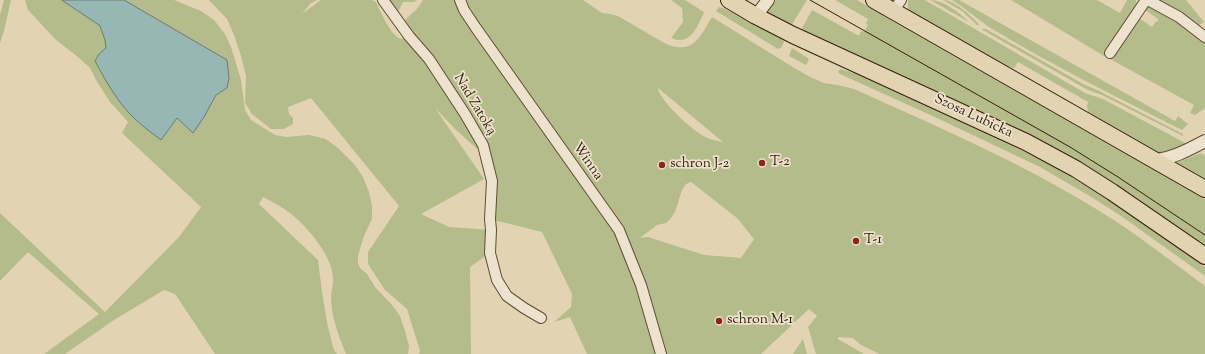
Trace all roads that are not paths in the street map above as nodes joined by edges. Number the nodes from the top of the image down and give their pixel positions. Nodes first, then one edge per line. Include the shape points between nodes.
1 (383, 0) edge
2 (460, 0) edge
3 (729, 0) edge
4 (768, 0) edge
5 (874, 0) edge
6 (1147, 0) edge
7 (897, 6) edge
8 (756, 16) junction
9 (1205, 37) edge
10 (1110, 53) dead end
11 (1205, 141) edge
12 (1154, 160) junction
13 (1205, 189) edge
14 (1205, 256) edge
15 (541, 318) dead end
16 (661, 354) edge

1 - 15 street, Nad Zatoką via 429,59 483,145 492,181 490,253 497,280 507,296
2 - 16 street, Winna via 476,28 619,230 641,285
3 - 8 main road, Szosa Lubicka
4 - 8 street
5 - 7 main road
6 - 9 street via 1179,17
6 - 10 street
7 - 12 main road
8 - 14 main road, Szosa Lubicka via 1026,142 1076,169
11 - 12 street via 1169,157
12 - 13 main road

